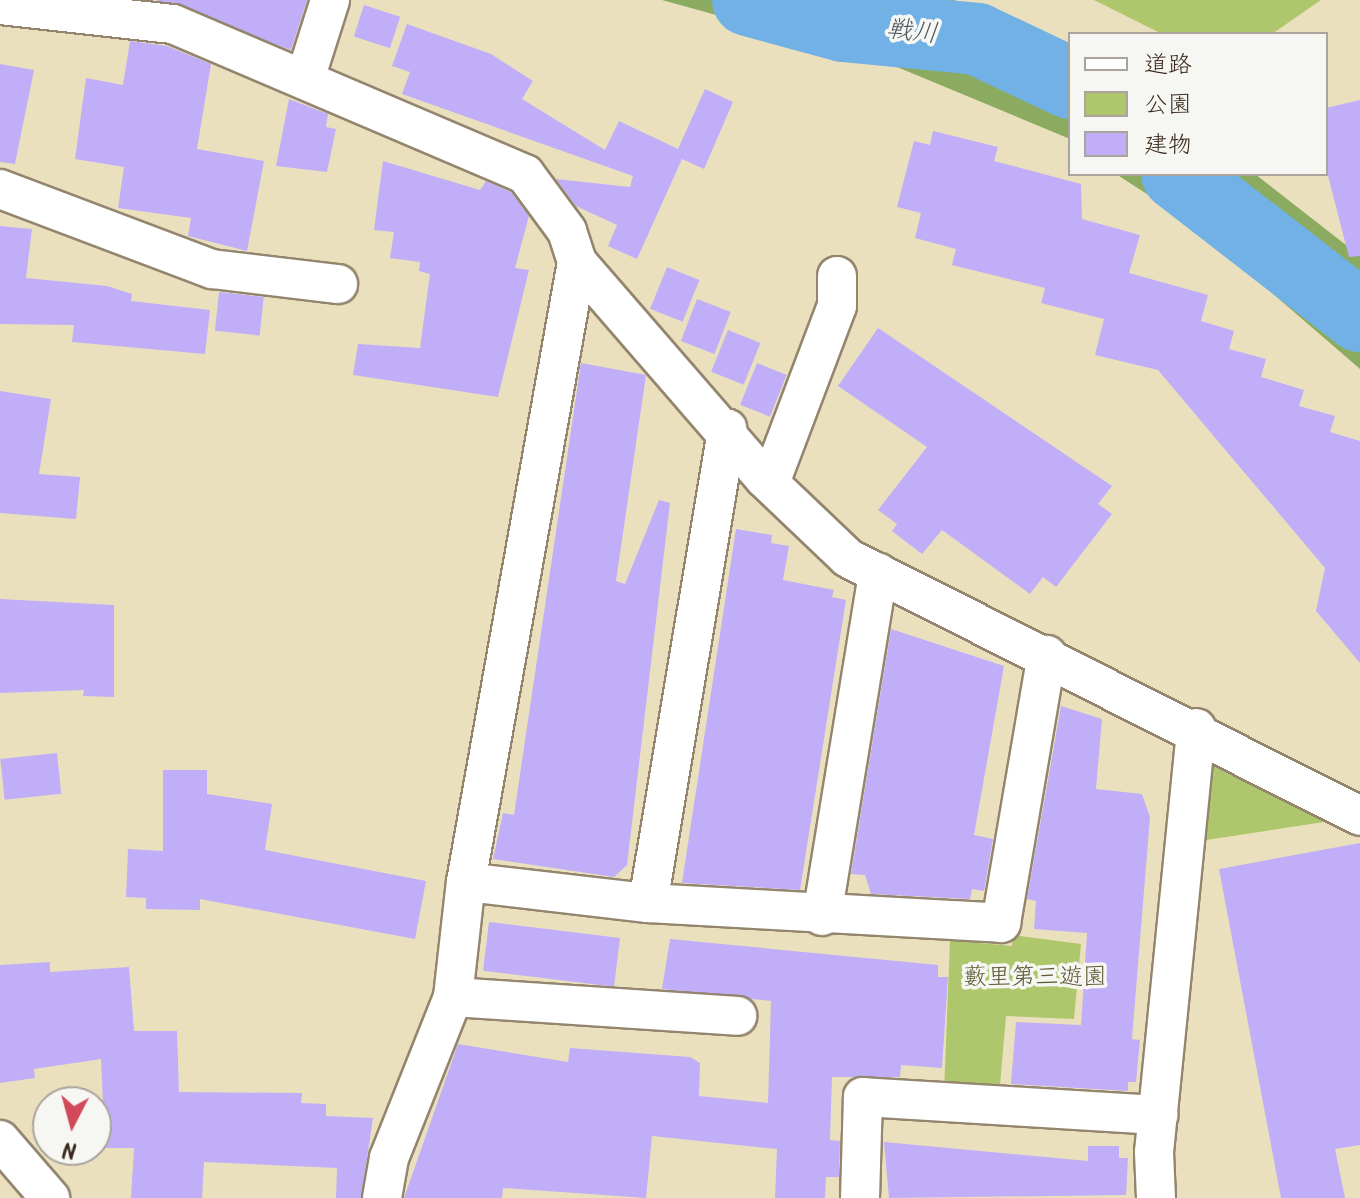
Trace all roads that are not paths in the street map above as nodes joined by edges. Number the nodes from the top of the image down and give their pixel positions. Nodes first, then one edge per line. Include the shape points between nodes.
1 (330, 0) edge
2 (0, 5) edge
3 (305, 79) junction
4 (0, 189) edge
5 (577, 262) junction
6 (837, 276) dead end
7 (338, 284) dead end
8 (727, 429) junction
9 (770, 483) junction
10 (878, 573) junction
11 (1047, 655) junction
12 (1196, 728) junction
13 (1360, 816) edge
14 (466, 882) junction
15 (648, 903) junction
16 (822, 916) junction
17 (453, 997) junction
18 (737, 1016) dead end
19 (1158, 1115) junction
20 (0, 1140) edge
21 (50, 1198) edge
22 (382, 1198) edge
23 (860, 1198) edge
24 (1156, 1198) edge

1 - 3 street
2 - 3 street via 173,24
3 - 5 street via 525,174 567,231
4 - 7 street via 212,269
5 - 8 street
5 - 14 street
6 - 9 street via 837,306
8 - 9 street
8 - 15 street
9 - 10 street via 848,558
10 - 11 street
10 - 16 street
11 - 12 street
11 - 16 street via 1001,923
12 - 13 street
12 - 19 street
14 - 15 street
14 - 17 street
15 - 16 street
17 - 18 street
17 - 22 street via 389,1158
19 - 23 street via 863,1097
19 - 24 street
20 - 21 street

